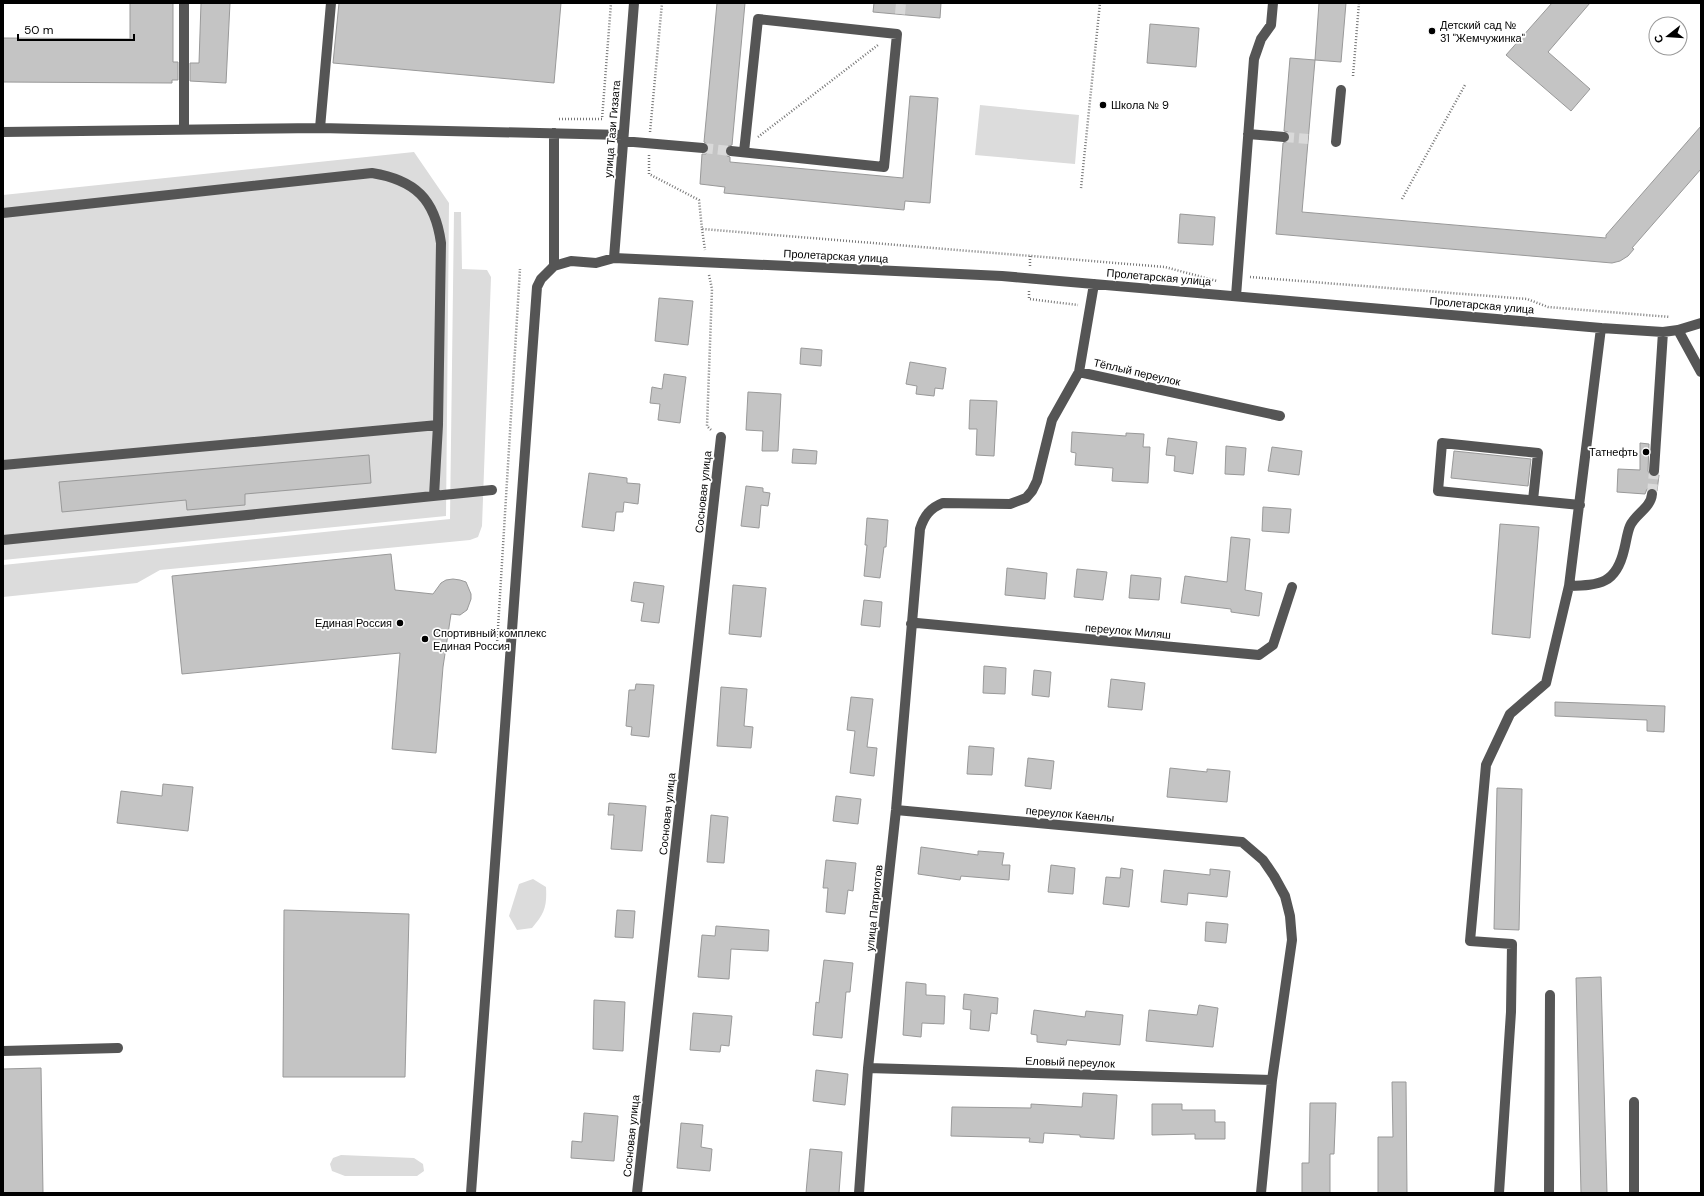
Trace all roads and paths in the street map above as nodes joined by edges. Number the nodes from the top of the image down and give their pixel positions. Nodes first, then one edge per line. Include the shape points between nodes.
1 (184, 3) edge
2 (331, 3) edge
3 (610, 3) edge
4 (634, 3) edge
5 (662, 3) edge
6 (1100, 3) edge
7 (1273, 3) edge
8 (1359, 3) edge
9 (893, 34) junction
10 (1353, 76) dead end
11 (1465, 85) dead end
12 (1341, 90) dead end
13 (554, 119) dead end
14 (320, 128) junction
15 (184, 130) junction
16 (3, 132) edge
17 (554, 133) junction
18 (1248, 134) junction
19 (1284, 137) tunnel mouth
20 (622, 138) junction
21 (1336, 142) dead end
22 (649, 144) junction
23 (703, 148) tunnel mouth
24 (744, 149) junction
25 (731, 151) tunnel mouth
26 (1081, 188) dead end
27 (1402, 199) dead end
28 (3, 213) edge
29 (702, 229) junction
30 (614, 258) junction
31 (707, 262) junction
32 (554, 266) junction
33 (1094, 284) junction
34 (1237, 286) junction
35 (1672, 317) dead end
36 (1701, 323) edge
37 (1601, 328) junction
38 (1678, 330) junction
39 (1663, 332) junction
40 (1079, 372) junction
41 (1701, 372) edge
42 (1280, 416) dead end
43 (438, 425) junction
44 (721, 437) joint
45 (3, 465) edge
46 (1654, 471) tunnel mouth
47 (492, 490) dead end
48 (1652, 494) tunnel mouth
49 (434, 496) junction
50 (1533, 500) junction
51 (1580, 505) junction
52 (3, 540) edge
53 (1569, 586) junction
54 (1292, 588) dead end
55 (914, 624) junction
56 (896, 810) junction
57 (1550, 995) dead end
58 (118, 1048) dead end
59 (3, 1051) edge
60 (868, 1068) junction
61 (1272, 1080) junction
62 (1634, 1102) dead end
63 (471, 1193) edge
64 (637, 1193) edge
65 (859, 1193) edge
66 (1261, 1193) edge
67 (1499, 1193) edge
68 (1549, 1193) edge
69 (1634, 1193) edge

1 - 15 street
2 - 14 street
3 - 13 path via 602,119
4 - 20 street, улица Тази Гиззата
5 - 22 path
6 - 26 path
7 - 18 street via 1271,25 1261,39 1254,59
8 - 10 path
9 - 24 path
9 - 24 street via 758,19
9 - 24 street via 897,34 884,167
11 - 27 path
12 - 21 street
14 - 15 street
14 - 17 street
15 - 16 street
17 - 20 street
17 - 32 street
18 - 19 street
18 - 34 street
20 - 22 street
20 - 30 street, улица Тази Гиззата
22 - 23 street
22 - 29 path via 650,174 699,200
24 - 25 street
28 - 43 street via 372,173 392,176 407,183 420,194 432,210 439,227 441,243
29 - 31 path
29 - 34 path via 1165,267
30 - 31 street, Пролетарская улица
30 - 32 street, Пролетарская улица via 596,263 571,261
31 - 33 street, Пролетарская улица via 1002,276
31 - 44 path via 712,289 707,426
32 - 63 street via 541,278 537,286
33 - 34 street, Пролетарская улица
33 - 40 street
34 - 35 path via 1527,299 1548,308
34 - 37 street, Пролетарская улица
36 - 38 street, Пролетарская улица
37 - 39 street, Пролетарская улица
37 - 51 street
38 - 39 street, Пролетарская улица
38 - 41 street
39 - 46 street
40 - 42 street, Тёплый переулок
40 - 55 street, Тёплый переулок via 1052,420 1037,481 1026,498 1010,504 943,503 935,506 926,516 920,529
43 - 45 street
43 - 49 street
44 - 64 street, Сосновая улица
47 - 49 street
48 - 53 street via 1652,501 1630,526 1621,563 1616,570 1593,586
49 - 52 street
50 - 50 street via 1438,491 1442,443 1538,453
50 - 51 street
51 - 53 street
53 - 67 street via 1546,683 1510,714 1486,766 1470,941 1512,944 1511,1012
54 - 55 street, переулок Миляш via 1273,645 1259,655
55 - 56 street, улица Патриотов
56 - 60 street, улица Патриотов
56 - 61 street, переулок Каенлы via 1242,842 1263,860 1274,876 1285,896 1290,916 1292,940
57 - 68 street
58 - 59 street
60 - 61 street, Еловый переулок
60 - 65 street, улица Патриотов
61 - 66 street
62 - 69 street

